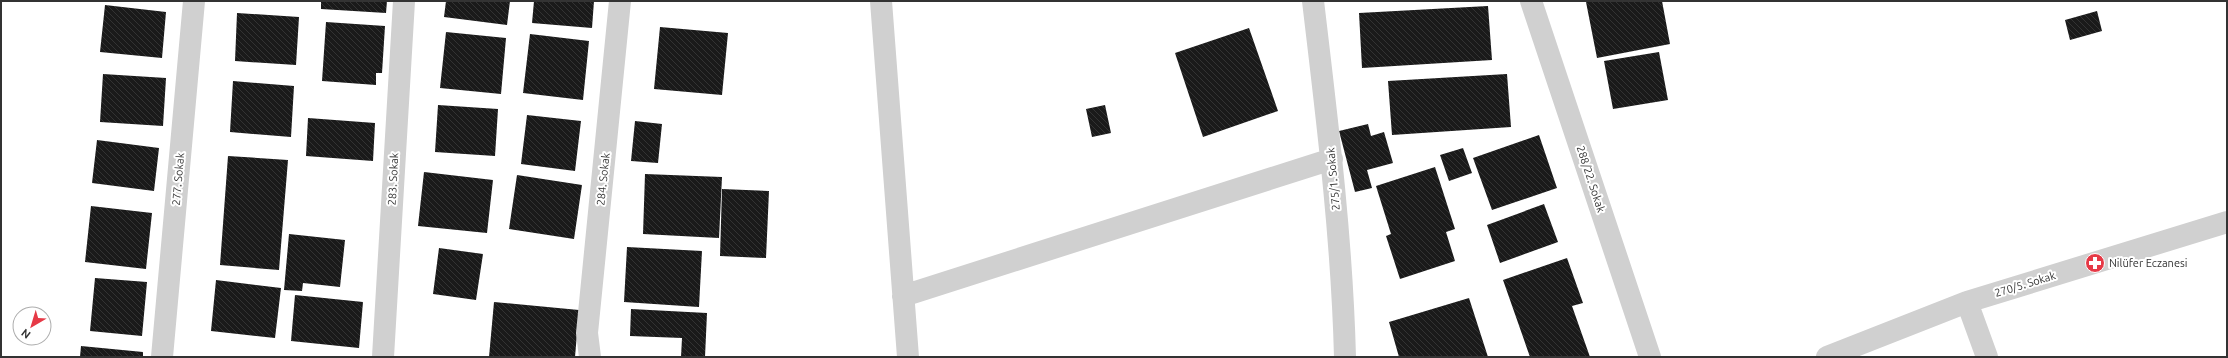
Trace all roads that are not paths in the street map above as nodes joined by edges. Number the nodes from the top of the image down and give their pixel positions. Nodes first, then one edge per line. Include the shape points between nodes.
1 (194, 1) edge
2 (404, 1) edge
3 (620, 1) edge
4 (881, 1) edge
5 (1313, 1) edge
6 (1531, 1) edge
7 (1332, 159) junction
8 (2227, 225) edge
9 (903, 296) junction
10 (1967, 302) junction
11 (162, 357) edge
12 (383, 357) edge
13 (590, 357) edge
14 (908, 357) edge
15 (1345, 357) edge
16 (1650, 357) edge
17 (1827, 357) edge
18 (1987, 357) edge

1 - 11 street, 277. Sokak
2 - 12 street, 283. Sokak
3 - 13 street, 284. Sokak via 587,333
4 - 9 street
5 - 7 street, 275/1. Sokak
6 - 16 street, 288/22. Sokak
7 - 9 street
7 - 15 street, 275/1. Sokak via 1343,291
8 - 10 street, 270/5. Sokak
9 - 14 street
10 - 17 street, 270/5. Sokak
10 - 18 street

